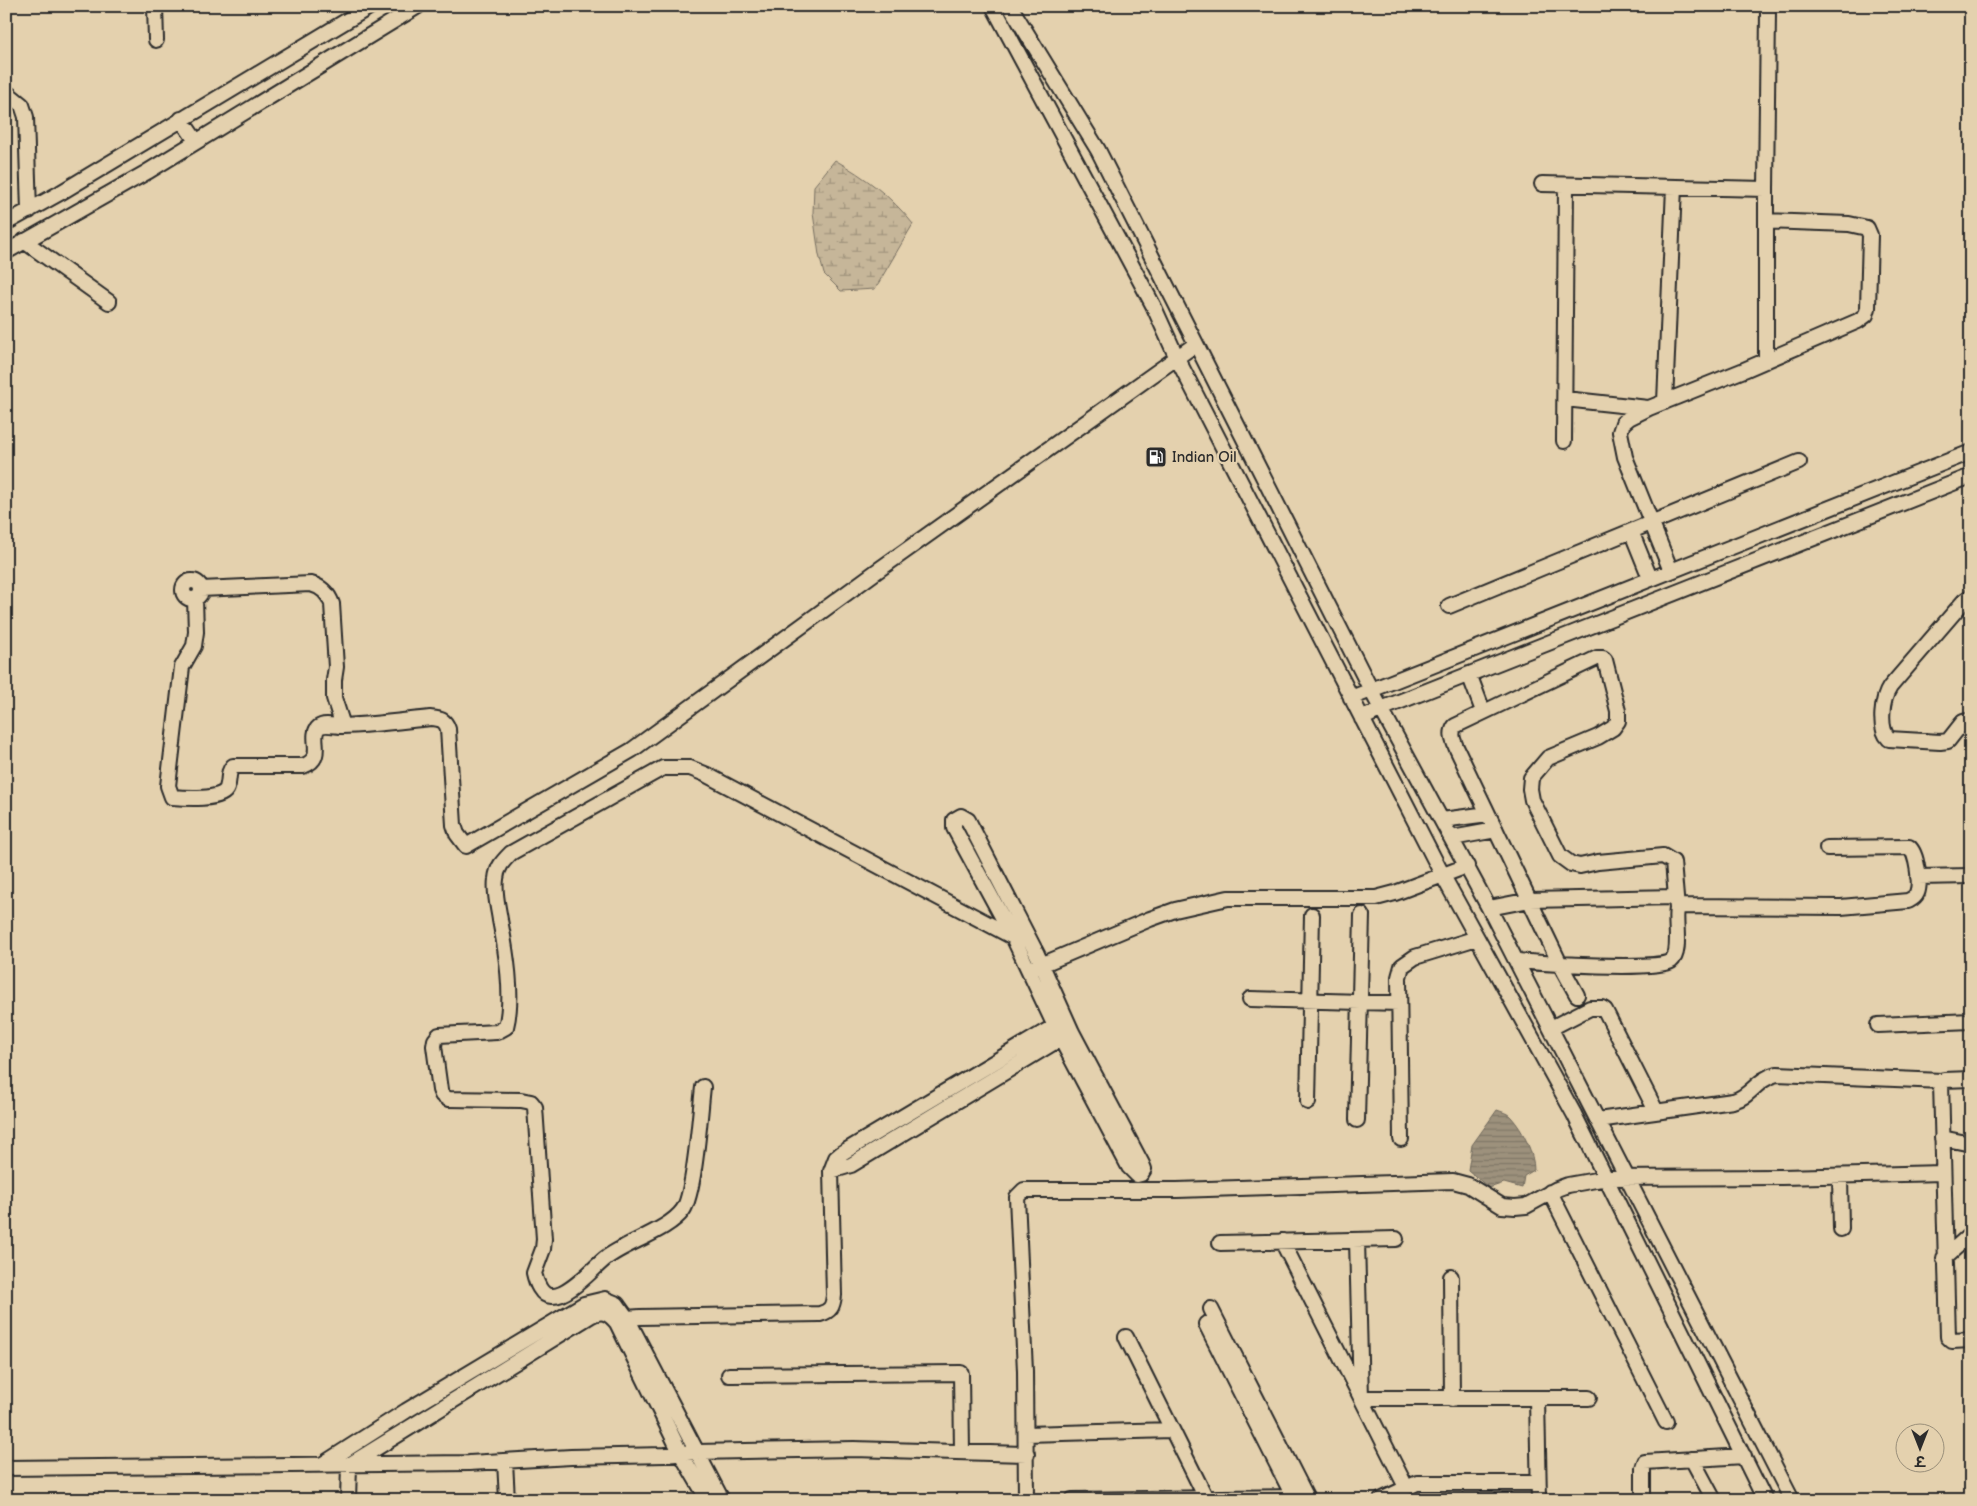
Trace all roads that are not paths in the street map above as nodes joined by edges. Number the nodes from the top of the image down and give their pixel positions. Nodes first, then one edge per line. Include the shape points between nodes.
1 (155, 6) edge
2 (371, 6) edge
3 (418, 6) edge
4 (993, 6) edge
5 (1010, 6) edge
6 (1768, 12) dead end
7 (156, 40) dead end
8 (9, 97) edge
9 (181, 119) junction
10 (196, 141) junction
11 (1542, 184) dead end
12 (1566, 185) junction
13 (1674, 187) junction
14 (1766, 189) junction
15 (29, 211) junction
16 (1766, 222) junction
17 (6, 223) edge
18 (24, 241) junction
19 (6, 252) edge
20 (109, 302) dead end
21 (1197, 346) junction
22 (1178, 360) junction
23 (1766, 361) junction
24 (1565, 399) junction
25 (1665, 402) junction
26 (1649, 408) junction
27 (1564, 441) dead end
28 (1971, 452) edge
29 (1799, 462) dead end
30 (1971, 476) edge
31 (1652, 523) junction
32 (1631, 531) junction
33 (1672, 571) junction
34 (1650, 578) junction
35 (1971, 596) edge
36 (1449, 606) dead end
37 (1469, 674) junction
38 (1371, 690) junction
39 (1351, 698) junction
40 (1381, 709) junction
41 (1483, 711) junction
42 (1362, 719) junction
43 (1971, 720) edge
44 (343, 726) junction
45 (1488, 814) junction
46 (1442, 820) junction
47 (1496, 830) junction
48 (1452, 838) junction
49 (1827, 848) dead end
50 (1468, 866) junction
51 (1443, 876) junction
52 (1971, 876) edge
53 (1918, 877) junction
54 (1530, 900) junction
55 (1676, 903) junction
56 (1489, 908) junction
57 (1312, 915) dead end
58 (1362, 915) dead end
59 (1013, 937) junction
60 (1477, 938) junction
61 (1517, 961) junction
62 (1560, 964) junction
63 (1036, 968) junction
64 (1577, 995) dead end
65 (1250, 1000) dead end
66 (1311, 1001) junction
67 (1361, 1002) junction
68 (1399, 1004) junction
69 (1971, 1021) edge
70 (1878, 1025) dead end
71 (1551, 1028) junction
72 (1063, 1029) junction
73 (1971, 1079) edge
74 (1942, 1080) junction
75 (703, 1087) dead end
76 (1308, 1102) dead end
77 (1656, 1111) junction
78 (1357, 1120) dead end
79 (1598, 1120) junction
80 (1942, 1138) junction
81 (1401, 1139) dead end
82 (1971, 1144) edge
83 (1942, 1173) junction
84 (1840, 1176) junction
85 (1607, 1178) junction
86 (1629, 1179) junction
87 (1550, 1192) junction
88 (1841, 1229) dead end
89 (1971, 1234) edge
90 (1396, 1239) dead end
91 (1357, 1240) junction
92 (1282, 1241) junction
93 (1220, 1242) dead end
94 (1944, 1258) junction
95 (1451, 1277) dead end
96 (604, 1305) junction
97 (1211, 1309) dead end
98 (622, 1321) junction
99 (1206, 1324) dead end
100 (1126, 1338) dead end
101 (1971, 1340) edge
102 (729, 1376) dead end
103 (1361, 1398) junction
104 (1537, 1398) junction
105 (1590, 1398) dead end
106 (1452, 1399) junction
107 (1666, 1422) dead end
108 (1172, 1430) junction
109 (1026, 1434) junction
110 (696, 1452) junction
111 (962, 1452) junction
112 (681, 1454) junction
113 (1027, 1454) junction
114 (1744, 1456) junction
115 (1692, 1459) junction
116 (505, 1461) junction
117 (323, 1464) junction
118 (349, 1464) junction
119 (6, 1468) edge
120 (1538, 1483) junction
121 (1406, 1487) junction
122 (1206, 1498) junction
123 (1294, 1498) edge
124 (348, 1500) edge
125 (507, 1500) edge
126 (708, 1500) edge
127 (722, 1500) edge
128 (1026, 1500) edge
129 (1072, 1500) edge
130 (1308, 1500) edge
131 (1381, 1500) edge
132 (1538, 1500) edge
133 (1643, 1500) edge
134 (1714, 1500) edge
135 (1765, 1500) edge
136 (1792, 1500) edge

1 - 7 street
2 - 9 street
3 - 10 street
4 - 22 street via 1153,305
5 - 21 street via 1098,150
6 - 14 street
8 - 15 street via 22,105 26,118
9 - 10 street
9 - 15 street
10 - 18 street
11 - 12 street
12 - 13 street
12 - 24 street
13 - 14 street
13 - 25 street
14 - 16 street
15 - 17 street
16 - 23 street
16 - 23 street via 1861,226 1867,228 1870,235 1866,315
18 - 19 street
18 - 20 street
21 - 22 street
21 - 38 street
22 - 39 street
22 - 44 street via 877,571 632,750 466,846 454,825 448,729 444,720 430,718
23 - 25 street
24 - 26 street
24 - 27 street
25 - 26 street
26 - 31 street via 1629,418 1620,432 1626,457
28 - 33 street
29 - 31 street
30 - 37 street
31 - 32 street
31 - 33 street
32 - 34 street
32 - 36 street
33 - 34 street
34 - 38 street
35 - 43 street via 1890,687 1883,702 1883,729 1889,739 1940,742 1948,741 1963,722
37 - 40 street
37 - 41 street
38 - 39 street
38 - 40 street
39 - 42 street
40 - 42 street
40 - 46 street
41 - 45 street via 1455,726 1452,737
41 - 55 street via 1603,658 1618,721 1614,728 1598,737 1548,758 1531,778 1532,800 1560,856 1571,864 1580,866 1663,856 1673,862
42 - 51 street
44 - 44 street via 334,698 336,667 329,595 311,584 198,594 194,646 182,667 178,691 168,786 172,797 222,795 233,766 308,764 316,754 319,727
45 - 46 street
45 - 47 street
46 - 48 street
47 - 48 street
47 - 54 street
48 - 50 street
49 - 53 street via 1909,847 1915,855
50 - 51 street
50 - 56 street
51 - 60 street
51 - 63 street via 1376,898 1235,898 1201,904 1150,919
52 - 53 street
53 - 55 street via 1918,891 1915,898 1908,901 1856,906 1684,906
54 - 55 street
54 - 56 street
54 - 62 street
55 - 62 street via 1676,954 1672,961 1651,965
56 - 61 street
57 - 66 street
58 - 67 street
59 - 63 street
59 - 63 street via 954,828 954,820 958,817 968,820
59 - 75 street via 705,774 690,768 662,768 511,853 500,864 495,893 509,978 506,1027 497,1032 439,1035 434,1046 440,1090 448,1099 521,1100 531,1102 535,1107 544,1239 534,1274 541,1291 551,1296 581,1282 606,1258 675,1219 684,1209 693,1171
60 - 68 street via 1414,956 1402,966
60 - 85 street
61 - 62 street
61 - 71 street
62 - 64 street
63 - 72 street
65 - 66 street
66 - 67 street
66 - 76 street
67 - 68 street
67 - 78 street
68 - 81 street
69 - 70 street
71 - 77 street via 1590,1008 1605,1010
71 - 79 street
72 - 72 street via 1142,1164 1141,1174 1137,1175 1129,1167
72 - 98 street via 836,1158 831,1171 834,1295 829,1311 820,1314 648,1316
73 - 74 street
74 - 77 street via 1777,1074 1760,1081 1741,1099
74 - 80 street
77 - 79 street
79 - 86 street
80 - 82 street
80 - 83 street
83 - 84 street
83 - 94 street
84 - 86 street
84 - 88 street
85 - 86 street
85 - 87 street via 1568,1185
85 - 114 street
86 - 136 street
87 - 107 street
87 - 109 street via 1526,1206 1515,1207 1502,1206 1468,1185 1453,1181 1177,1190 1024,1190 1017,1196
89 - 94 street
90 - 91 street
91 - 92 street
91 - 103 street
92 - 93 street
92 - 103 street
94 - 101 street via 1948,1337 1952,1341
95 - 106 street
96 - 98 street via 616,1304
96 - 117 street via 584,1304
96 - 118 street
97 - 130 street
98 - 110 street
98 - 112 street
99 - 123 street
100 - 108 street
102 - 111 street via 961,1373
103 - 106 street
103 - 121 street
104 - 105 street
104 - 106 street
104 - 120 street
108 - 109 street
108 - 122 street
109 - 113 street
110 - 111 street via 854,1449
110 - 112 street
110 - 127 street
111 - 113 street
112 - 116 street
112 - 126 street
113 - 128 street
114 - 115 street
114 - 135 street
115 - 133 street via 1645,1462
115 - 134 street
116 - 118 street
116 - 125 street
117 - 118 street
117 - 119 street
118 - 124 street
120 - 121 street via 1417,1483
120 - 132 street
121 - 131 street
122 - 123 street
122 - 129 street

